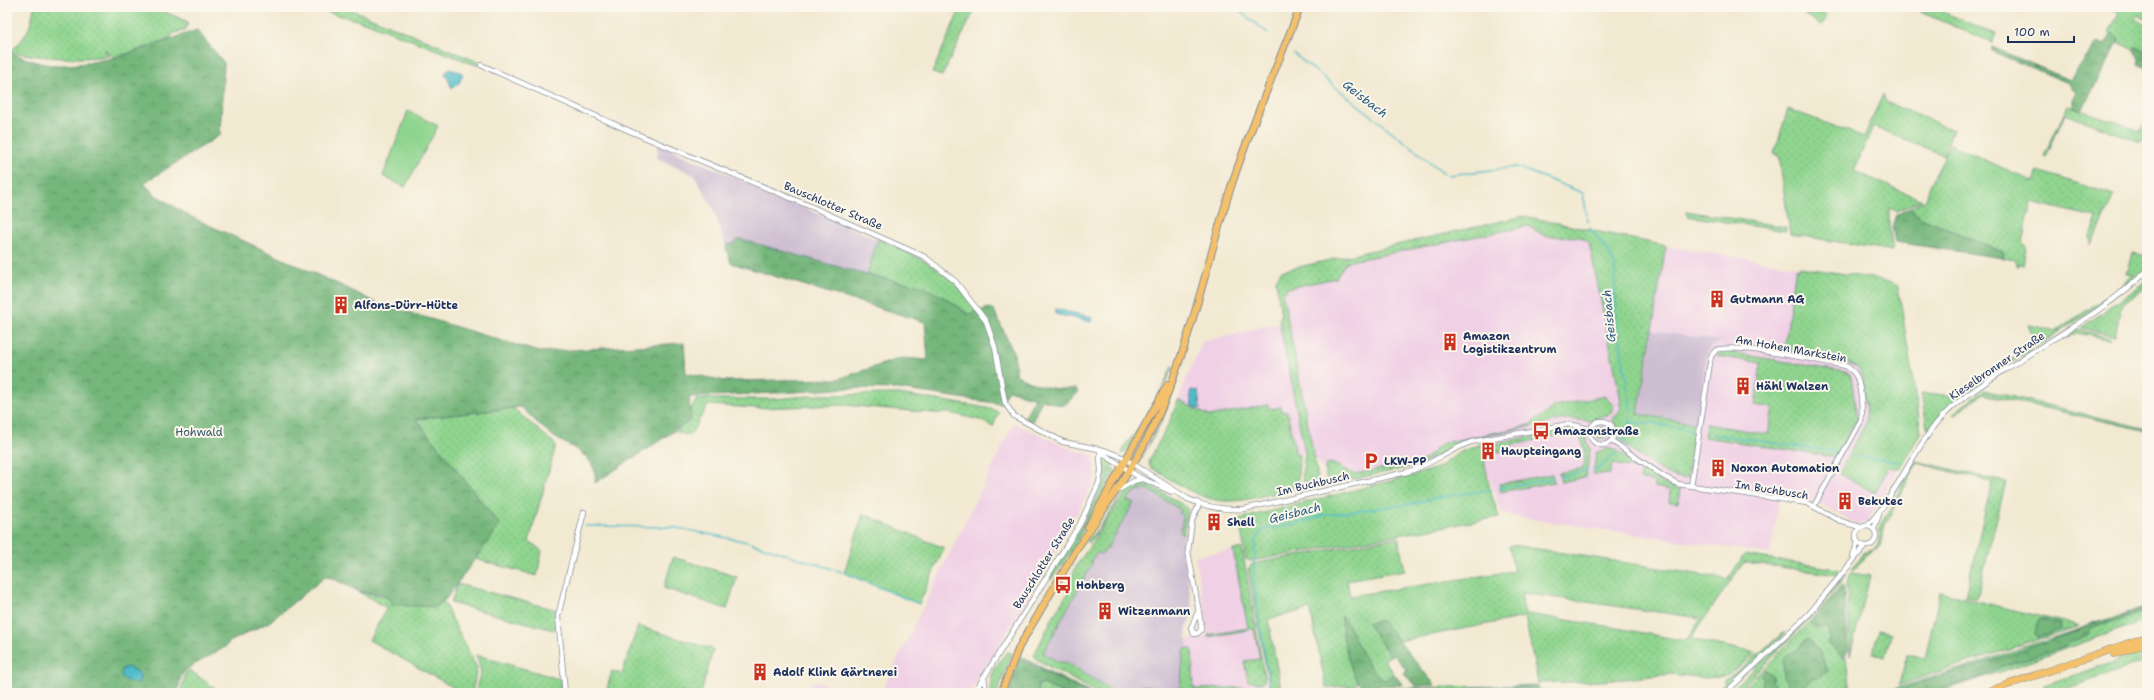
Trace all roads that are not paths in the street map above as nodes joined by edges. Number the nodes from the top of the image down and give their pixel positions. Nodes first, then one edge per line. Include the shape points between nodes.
1 (1300, 7) edge
2 (481, 65) dead end
3 (2147, 271) edge
4 (1173, 377) junction
5 (1590, 429) junction
6 (1612, 441) junction
7 (1103, 451) junction
8 (1125, 462) junction
9 (1131, 466) junction
10 (1144, 479) junction
11 (1691, 486) junction
12 (1116, 492) junction
13 (1177, 493) junction
14 (1199, 504) junction
15 (1814, 506) junction
16 (1881, 510) junction
17 (584, 512) dead end
18 (1843, 522) junction
19 (1867, 526) junction
20 (1860, 527) junction
21 (1874, 529) junction
22 (1856, 534) junction
23 (1858, 542) junction
24 (1865, 546) junction
25 (1078, 547) junction
26 (1851, 560) junction
27 (1198, 612) dead end
28 (2147, 637) edge
29 (2147, 642) edge
30 (984, 676) junction
31 (565, 693) edge
32 (974, 693) edge
33 (986, 693) edge
34 (1001, 693) edge
35 (1725, 693) edge
36 (1984, 693) edge
37 (1998, 693) edge

1 - 4 main road via 1239,162 1195,314
2 - 7 street, Bauschlotter Straße via 925,258 956,282 986,321 996,347 1004,398 1012,414 1063,442
3 - 16 street, Kieselbronner Straße via 2107,304 1975,389 1951,408 1917,448
4 - 8 main road
4 - 9 main road via 1156,421
5 - 6 street via 1592,440 1598,444 1605,445
5 - 6 street via 1598,421 1609,422 1615,431
5 - 14 street, Im Buchbusch via 1569,424 1471,442 1407,472 1244,509 1225,510
6 - 11 street, Im Buchbusch via 1663,476 1678,484
7 - 8 street, Bauschlotter Straße
7 - 30 street, Bauschlotter Straße via 1100,457 1099,483 1080,524
8 - 9 street, Bauschlotter Straße
8 - 25 main road via 1102,499
9 - 10 street, Im Buchbusch
9 - 12 main road
9 - 13 street, Im Buchbusch
10 - 12 street via 1134,480
10 - 13 street, Im Buchbusch
11 - 15 street, Im Buchbusch
11 - 15 street, Am Hohen Markstein via 1711,356 1721,348 1770,353 1846,366 1858,379 1861,421
12 - 25 main road
13 - 14 street, Im Buchbusch
14 - 27 street via 1192,521 1188,552
15 - 18 street, Im Buchbusch
16 - 19 street, Kieselbronner Straße
16 - 21 street, Kieselbronner Straße
17 - 31 street via 558,616
18 - 20 street, Im Buchbusch
18 - 22 street, Im Buchbusch
19 - 20 street
19 - 21 street
20 - 22 street
21 - 24 street via 1876,539
22 - 23 street
23 - 24 street
23 - 26 street
24 - 26 street
25 - 34 main road via 1015,654
26 - 35 street via 1809,614
28 - 36 highway
29 - 37 highway
30 - 32 street, Bauschlotter Straße
30 - 33 street

